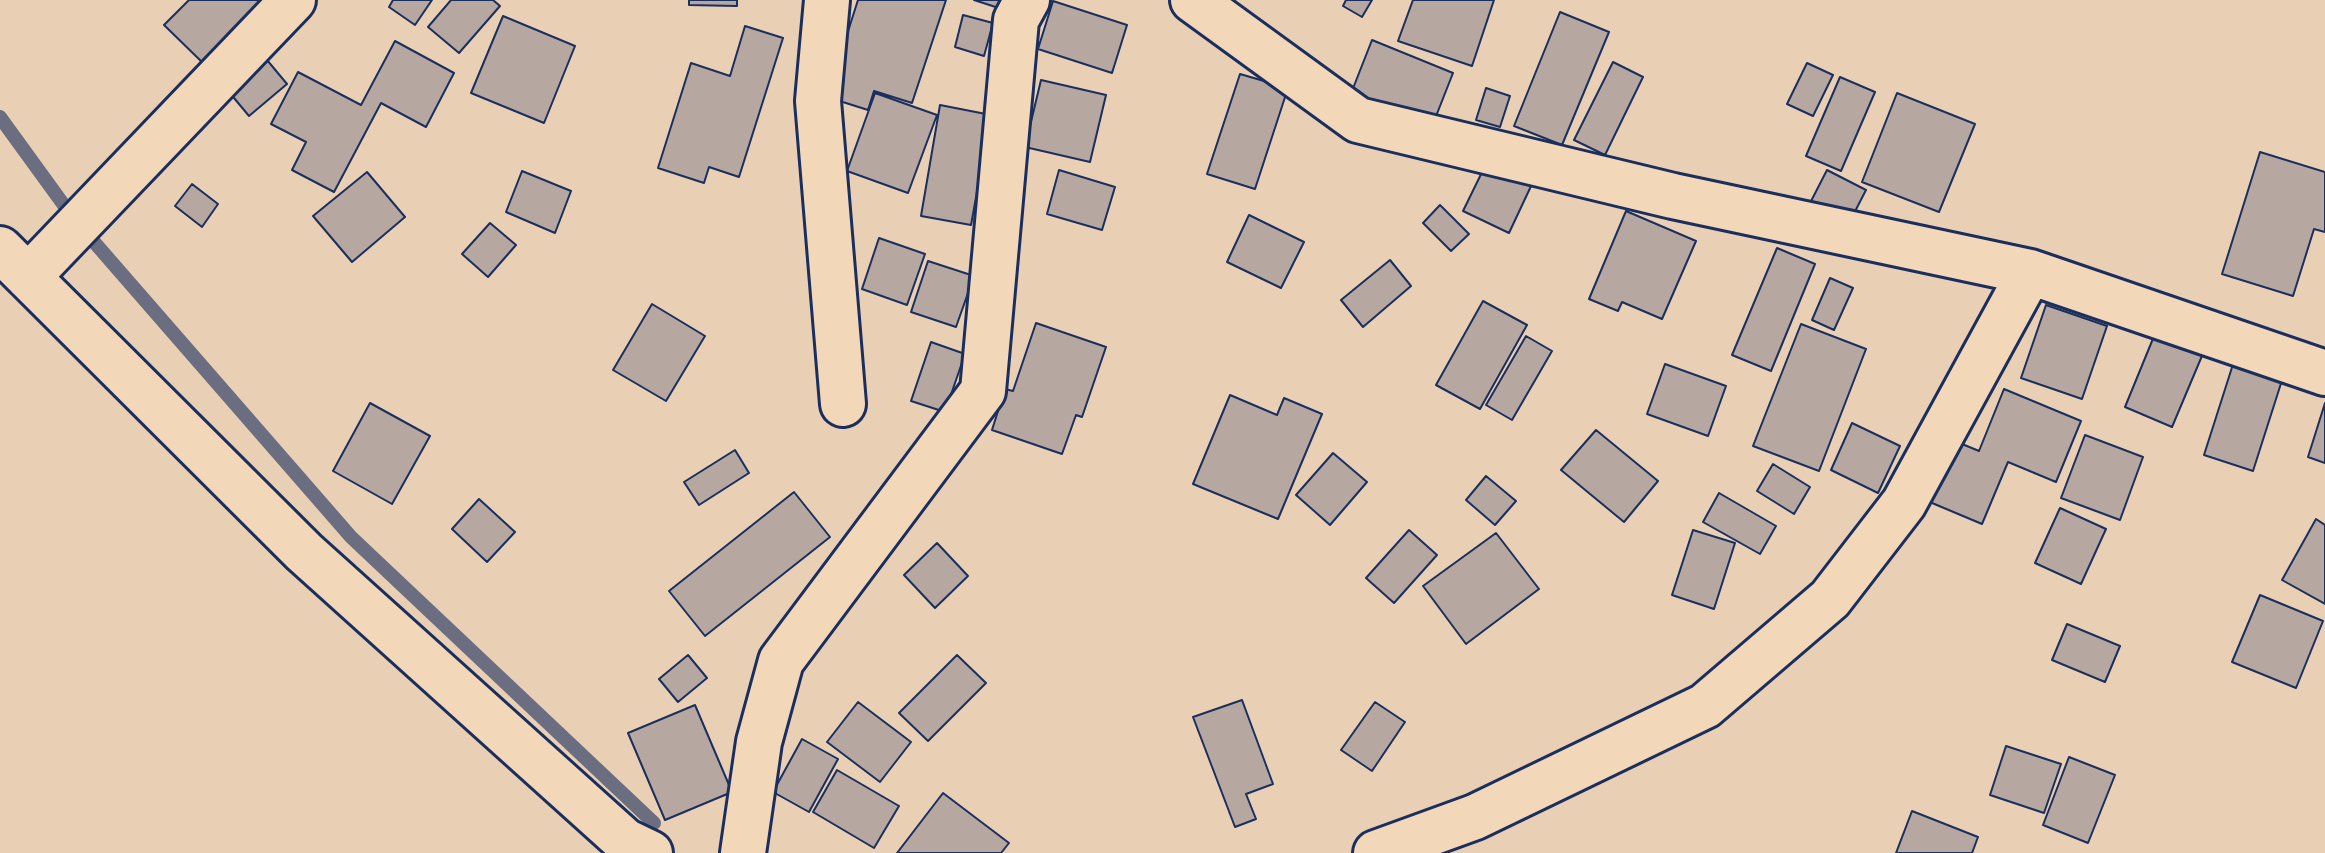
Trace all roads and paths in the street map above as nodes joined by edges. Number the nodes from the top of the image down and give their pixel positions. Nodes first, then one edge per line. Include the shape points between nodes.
1 (293, 0) edge
2 (827, 0) edge
3 (1027, 0) edge
4 (1193, 0) edge
5 (28, 258) edge
6 (2030, 272) junction
7 (2325, 373) edge
8 (843, 404) dead end
9 (650, 853) edge
10 (743, 853) edge
11 (1376, 853) edge

1 - 5 street via 101,201
2 - 8 street via 818,101
3 - 10 street via 1016,20 983,391 781,661 759,742
4 - 6 street via 1358,120 1673,196
5 - 9 street via 304,552 625,841
6 - 7 street
6 - 11 street via 1904,503 1830,599 1705,706 1475,817

